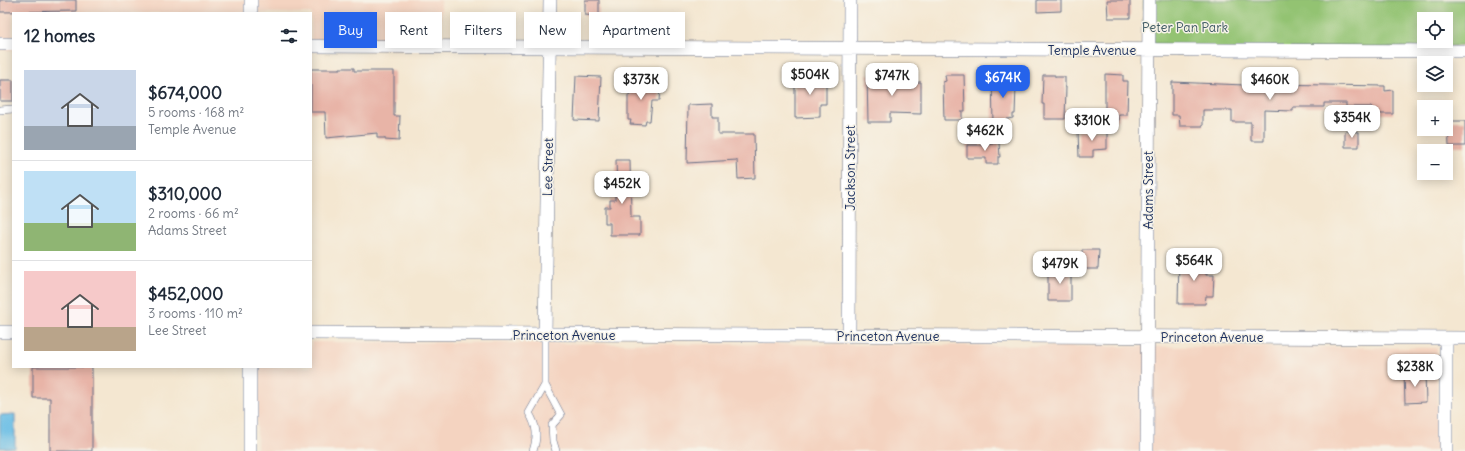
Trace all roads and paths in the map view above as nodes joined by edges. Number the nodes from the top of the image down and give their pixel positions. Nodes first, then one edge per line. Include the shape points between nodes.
1 (251, 0) edge
2 (550, 0) edge
3 (850, 0) edge
4 (1149, 0) edge
5 (251, 12) edge
6 (550, 12) edge
7 (0, 44) edge
8 (12, 44) edge
9 (312, 46) edge
10 (524, 47) edge
11 (581, 47) edge
12 (550, 48) edge
13 (850, 48) junction
14 (1149, 50) junction
15 (1465, 51) edge
16 (12, 109) edge
17 (0, 110) edge
18 (0, 332) edge
19 (12, 332) edge
20 (312, 333) edge
21 (545, 334) junction
22 (849, 336) junction
23 (1148, 337) junction
24 (1446, 338) junction
25 (1465, 338) edge
26 (250, 368) edge
27 (545, 385) junction
28 (250, 451) edge
29 (533, 451) edge
30 (556, 451) edge
31 (1148, 451) edge
32 (1446, 451) edge

1 - 5 street
2 - 6 street, Lee Street
3 - 13 street, Jackson Street
4 - 14 street, Adams Street
7 - 8 street
9 - 10 street, Temple Avenue
11 - 13 street, Temple Avenue
12 - 21 street, Lee Street
13 - 14 street, Temple Avenue
13 - 22 street, Jackson Street
14 - 15 street, Temple Avenue
14 - 23 street, Adams Street
16 - 17 lane
18 - 19 street
20 - 21 street, Princeton Avenue
21 - 22 street, Princeton Avenue
21 - 27 lane
22 - 23 street, Princeton Avenue
23 - 24 street, Princeton Avenue
23 - 31 street, Adams Street
24 - 25 street, Princeton Avenue
24 - 32 street
26 - 28 street
27 - 29 lane via 529,413 536,424 536,443
27 - 30 lane via 561,415 552,426

